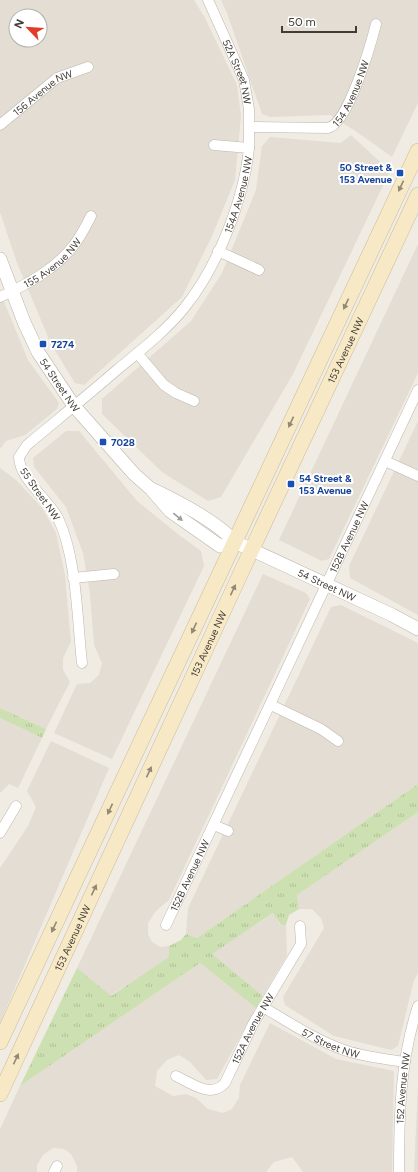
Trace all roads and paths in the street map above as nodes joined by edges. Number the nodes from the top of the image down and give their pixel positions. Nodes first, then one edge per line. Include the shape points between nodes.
1 (208, 0) edge
2 (376, 24) dead end
3 (88, 67) dead end
4 (0, 125) edge
5 (250, 127) junction
6 (214, 145) dead end
7 (249, 148) junction
8 (418, 151) edge
9 (418, 195) edge
10 (91, 216) dead end
11 (218, 251) junction
12 (0, 260) edge
13 (260, 270) dead end
14 (6, 294) edge
15 (137, 353) junction
16 (418, 390) edge
17 (194, 401) dead end
18 (74, 406) junction
19 (19, 457) joint
20 (385, 460) junction
21 (418, 476) edge
22 (235, 542) junction
23 (252, 549) junction
24 (114, 574) dead end
25 (73, 578) junction
26 (327, 584) junction
27 (418, 629) edge
28 (82, 663) dead end
29 (270, 705) junction
30 (338, 741) dead end
31 (16, 806) dead end
32 (214, 825) junction
33 (228, 832) dead end
34 (0, 833) edge
35 (166, 925) dead end
36 (300, 926) dead end
37 (418, 1006) edge
38 (263, 1007) junction
39 (0, 1042) edge
40 (405, 1062) junction
41 (176, 1076) dead end
42 (0, 1094) edge
43 (399, 1172) edge

1 - 5 street, 52A Street NW via 244,80
2 - 5 street, 154 Avenue NW via 361,75 334,126
3 - 4 street, 156 Avenue NW via 57,78
5 - 7 street, 52A Street NW
6 - 7 street, 154A Avenue NW
7 - 11 street, 154A Avenue NW via 243,186
8 -> 22 main road, 153 Avenue NW
9 - 23 main road, 153 Avenue NW
10 - 14 street, 155 Avenue NW via 61,260
11 - 13 street
11 - 15 street, 154A Avenue NW via 208,272 185,307
12 - 14 street, 54 Street NW
14 - 18 street, 54 Street NW via 38,352
15 - 17 street via 164,385
15 - 18 street, 154A Avenue NW
16 - 20 street, 152B Avenue NW
18 - 19 street, 154A Avenue NW via 27,445
18 - 22 street, 54 Street NW via 170,511 220,546
19 - 25 street, 55 Street NW via 20,468 50,506 62,528 68,545
20 - 21 street
20 - 26 street, 152B Avenue NW
22 - 23 street, 54 Street NW
22 -> 39 main road, 153 Avenue NW
23 - 26 street, 54 Street NW
42 -> 23 main road, 153 Avenue NW
24 - 25 street
25 - 28 street, 55 Street NW
26 - 27 street, 54 Street NW
26 - 29 street, 152B Avenue NW
29 - 30 street via 321,729
29 - 32 street, 152B Avenue NW
31 - 34 street
32 - 33 street
32 - 35 street, 152B Avenue NW
36 - 38 street, 152A Avenue NW via 301,944
37 - 40 street, 152 Avenue NW
38 - 40 street, 57 Street NW via 335,1047 361,1055
38 - 41 street, 152A Avenue NW via 222,1087 205,1090
40 - 43 street, 152 Avenue NW via 400,1099

